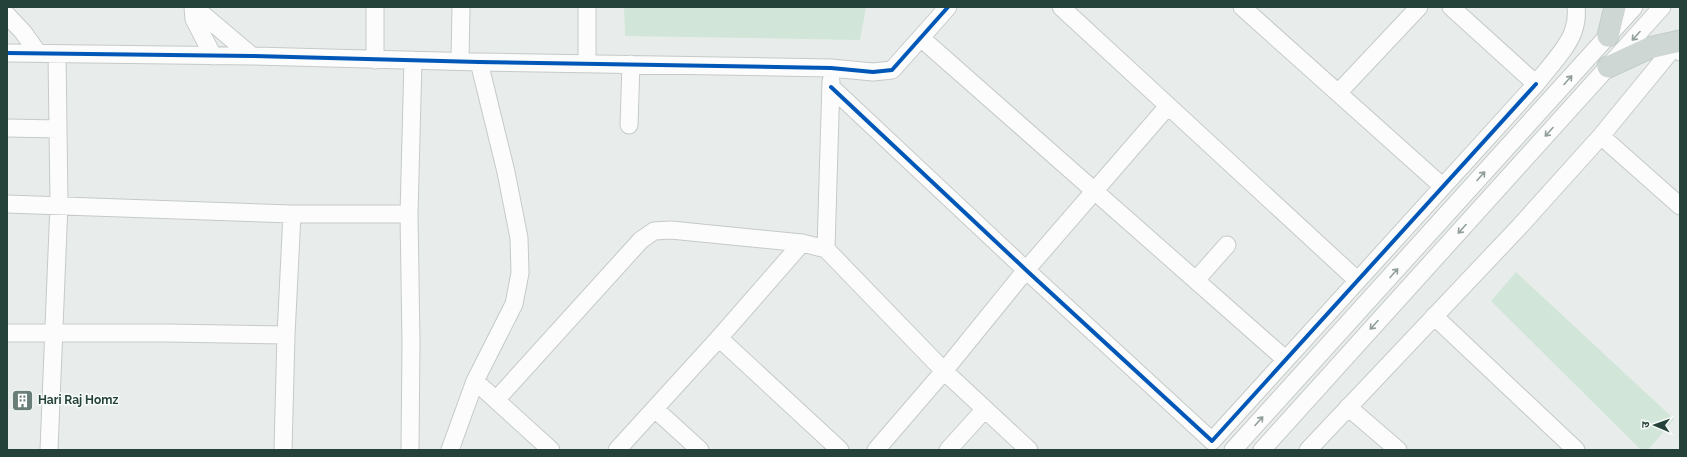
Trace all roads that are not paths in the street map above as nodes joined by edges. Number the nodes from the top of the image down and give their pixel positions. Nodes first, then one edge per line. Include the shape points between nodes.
1 (194, 7) edge
2 (375, 7) edge
3 (461, 7) edge
4 (587, 7) edge
5 (948, 7) edge
6 (1061, 7) edge
7 (1242, 7) edge
8 (1419, 7) edge
9 (1451, 7) edge
10 (1576, 7) edge
11 (1614, 7) edge
12 (1634, 7) edge
13 (1662, 7) edge
14 (7, 15) edge
15 (1608, 36) junction
16 (921, 38) junction
17 (1680, 41) edge
18 (7, 52) edge
19 (1680, 52) edge
20 (38, 53) junction
21 (57, 54) junction
22 (213, 56) junction
23 (252, 56) junction
24 (375, 60) junction
25 (413, 60) junction
26 (460, 61) junction
27 (479, 62) junction
28 (587, 64) junction
29 (631, 64) junction
30 (1608, 67) junction
31 (831, 68) junction
32 (1536, 84) junction
33 (831, 87) junction
34 (1338, 93) junction
35 (1168, 106) junction
36 (629, 125) dead end
37 (7, 128) edge
38 (58, 129) junction
39 (1601, 136) junction
40 (1442, 186) junction
41 (1095, 191) junction
42 (7, 204) edge
43 (58, 204) junction
44 (1680, 206) edge
45 (292, 214) junction
46 (409, 214) junction
47 (802, 243) junction
48 (1227, 244) dead end
49 (826, 249) junction
50 (1026, 270) junction
51 (1196, 280) junction
52 (1357, 280) junction
53 (1434, 316) junction
54 (7, 333) edge
55 (53, 333) junction
56 (286, 335) junction
57 (719, 338) junction
58 (1286, 360) junction
59 (944, 371) junction
60 (475, 381) junction
61 (496, 400) junction
62 (1348, 407) junction
63 (655, 409) junction
64 (985, 409) junction
65 (49, 450) edge
66 (283, 450) edge
67 (410, 450) edge
68 (450, 450) edge
69 (551, 450) edge
70 (617, 450) edge
71 (700, 450) edge
72 (840, 450) edge
73 (876, 450) edge
74 (948, 450) edge
75 (1030, 450) edge
76 (1233, 450) edge
77 (1262, 450) edge
78 (1308, 450) edge
79 (1398, 450) edge
80 (1576, 450) edge

1 - 22 street via 194,19
1 - 23 street
2 - 24 street
3 - 26 street
4 - 28 street
5 - 16 street
6 - 35 street
7 - 34 street
8 - 34 street
9 - 32 street
10 - 32 street via 1577,17 1573,33
11 - 15 main road
12 - 15 street
13 -> 30 street
14 - 20 street
76 -> 15 street
16 - 31 street via 892,70 873,72
16 - 41 street
17 - 30 main road via 1650,48
18 - 20 street
19 - 39 street via 1674,47
20 - 21 street
21 - 22 street
21 - 38 street
22 - 23 street
23 - 24 street
24 - 25 street
25 - 26 street
25 - 46 street
26 - 27 street
27 - 28 street
27 - 60 street via 508,180 519,238 520,273 514,304
28 - 29 street
29 - 31 street
29 - 36 street
30 -> 77 street
31 - 33 street
32 - 40 street
33 - 49 street
33 - 50 street
34 - 40 street
35 - 41 street
35 - 52 street
37 - 38 street
38 - 43 street
39 - 44 street
39 - 53 street
40 - 52 street
41 - 50 street
41 - 51 street
42 - 43 street
43 - 45 street
43 - 55 street
45 - 46 street
45 - 56 street
46 - 67 street
47 - 49 street
47 - 57 street
47 - 61 street via 671,230 654,231 641,240
48 - 51 street
49 - 59 street
50 - 58 street via 1212,441
50 - 59 street
51 - 58 street
52 - 58 street
53 - 62 street
53 - 80 street
54 - 55 street
55 - 56 street
55 - 65 street
56 - 66 street
57 - 63 street
57 - 72 street
59 - 64 street
59 - 73 street
60 - 61 street
60 - 68 street
61 - 69 street
62 - 78 street
62 - 79 street
63 - 70 street
63 - 71 street
64 - 74 street
64 - 75 street

